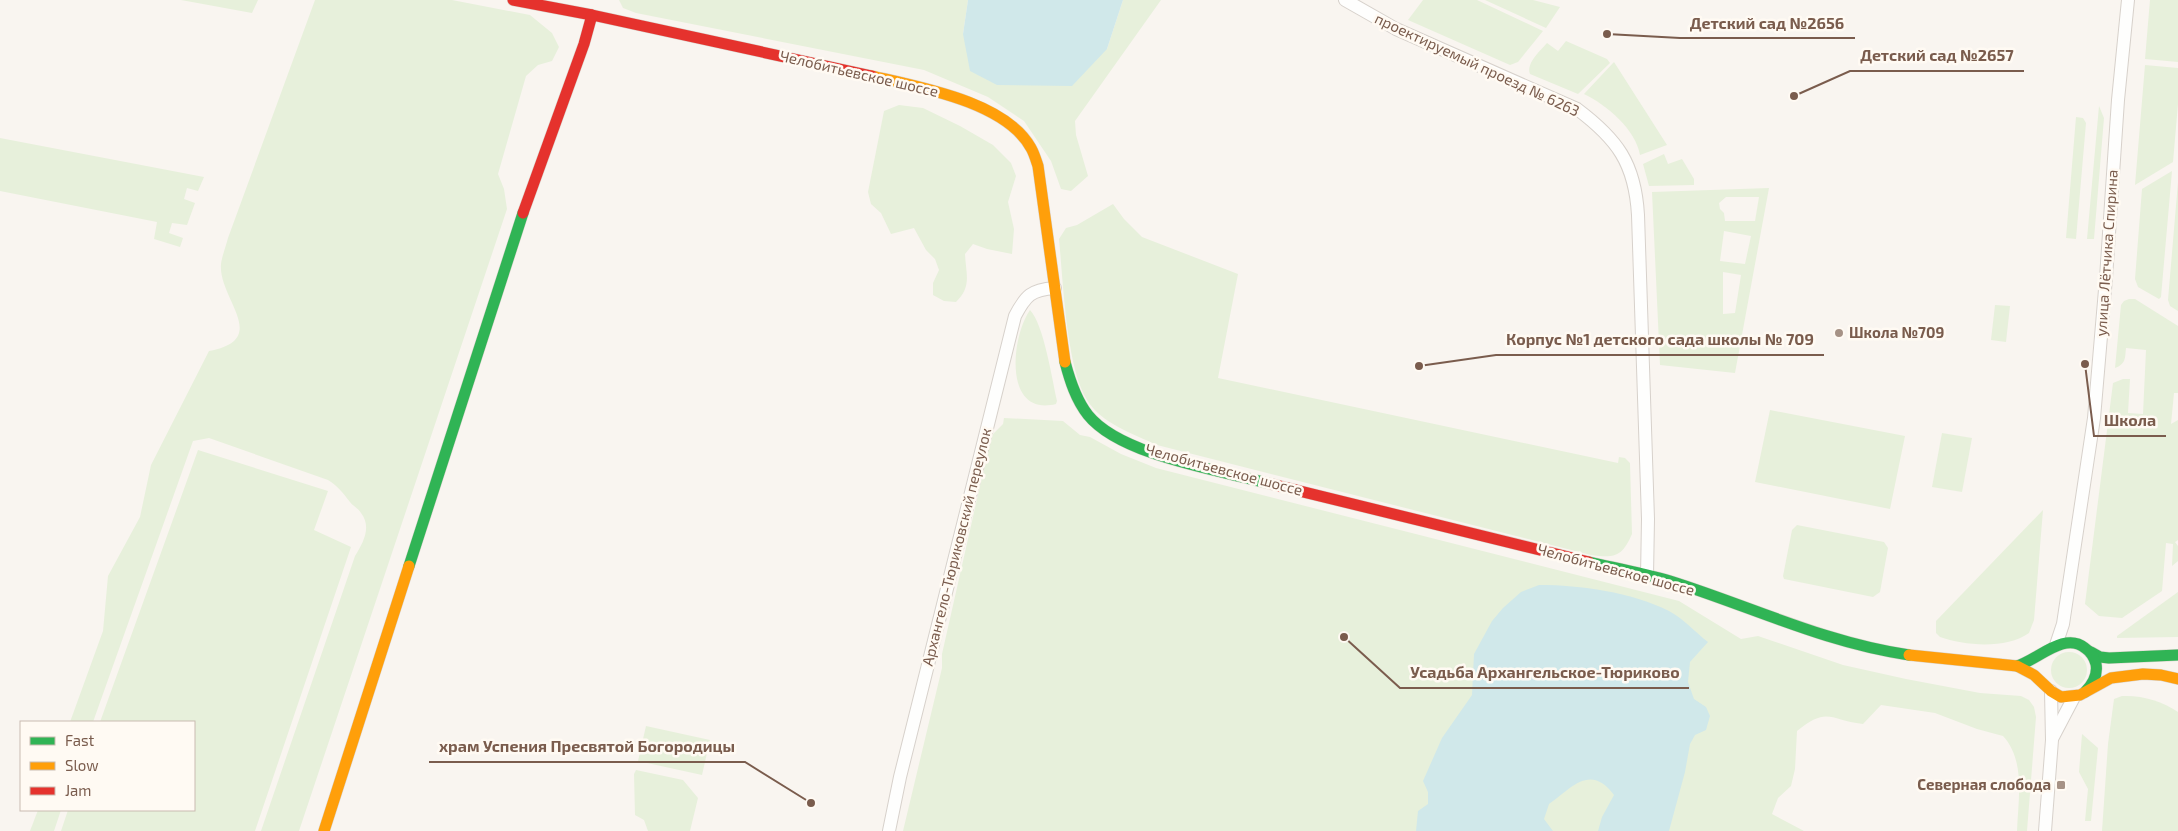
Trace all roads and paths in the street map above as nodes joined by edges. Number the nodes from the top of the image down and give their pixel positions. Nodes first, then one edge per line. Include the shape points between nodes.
1 (513, 0) edge
2 (1345, 0) edge
3 (2128, 0) edge
4 (592, 15) junction
5 (1055, 288) junction
6 (1647, 576) junction
7 (2063, 624) junction
8 (2076, 643) junction
9 (2052, 648) junction
10 (2090, 652) junction
11 (2178, 655) edge
12 (2017, 666) junction
13 (2178, 679) edge
14 (2047, 687) junction
15 (2080, 695) junction
16 (2052, 740) junction
17 (324, 831) edge
18 (889, 831) edge
19 (2045, 831) edge

1 - 4 street, Челобитьевское шоссе
2 - 6 street, проектируемый проезд № 6263 via 1396,29 1576,109 1600,126 1616,143 1628,166 1637,197 1639,222 1648,507
3 - 7 street, улица Лётчика Спирина via 2094,418
4 - 5 street, Челобитьевское шоссе via 934,90 983,110 1015,128 1031,147 1038,166
4 - 17 street via 469,376
5 - 6 street, Челобитьевское шоссе via 1062,343 1080,402 1099,426 1123,440 1158,455
5 - 18 street, Архангело-Тюриковский переулок via 1037,289 1022,303 1015,316
6 - 12 street, Челобитьевское шоссе via 1812,632 1876,650
7 - 8 street
7 - 9 street, улица Лётчика Спирина
8 - 9 street via 2062,642
8 - 10 street
9 - 12 street
9 - 14 street via 2042,660 2041,669
10 - 11 street via 2109,658
10 - 15 street via 2096,662 2096,673 2093,684
12 - 14 street, Челобитьевское шоссе
13 - 15 street via 2161,674 2111,678
14 - 15 street, Челобитьевское шоссе via 2061,697
14 - 16 street
15 - 16 street
16 - 19 street

